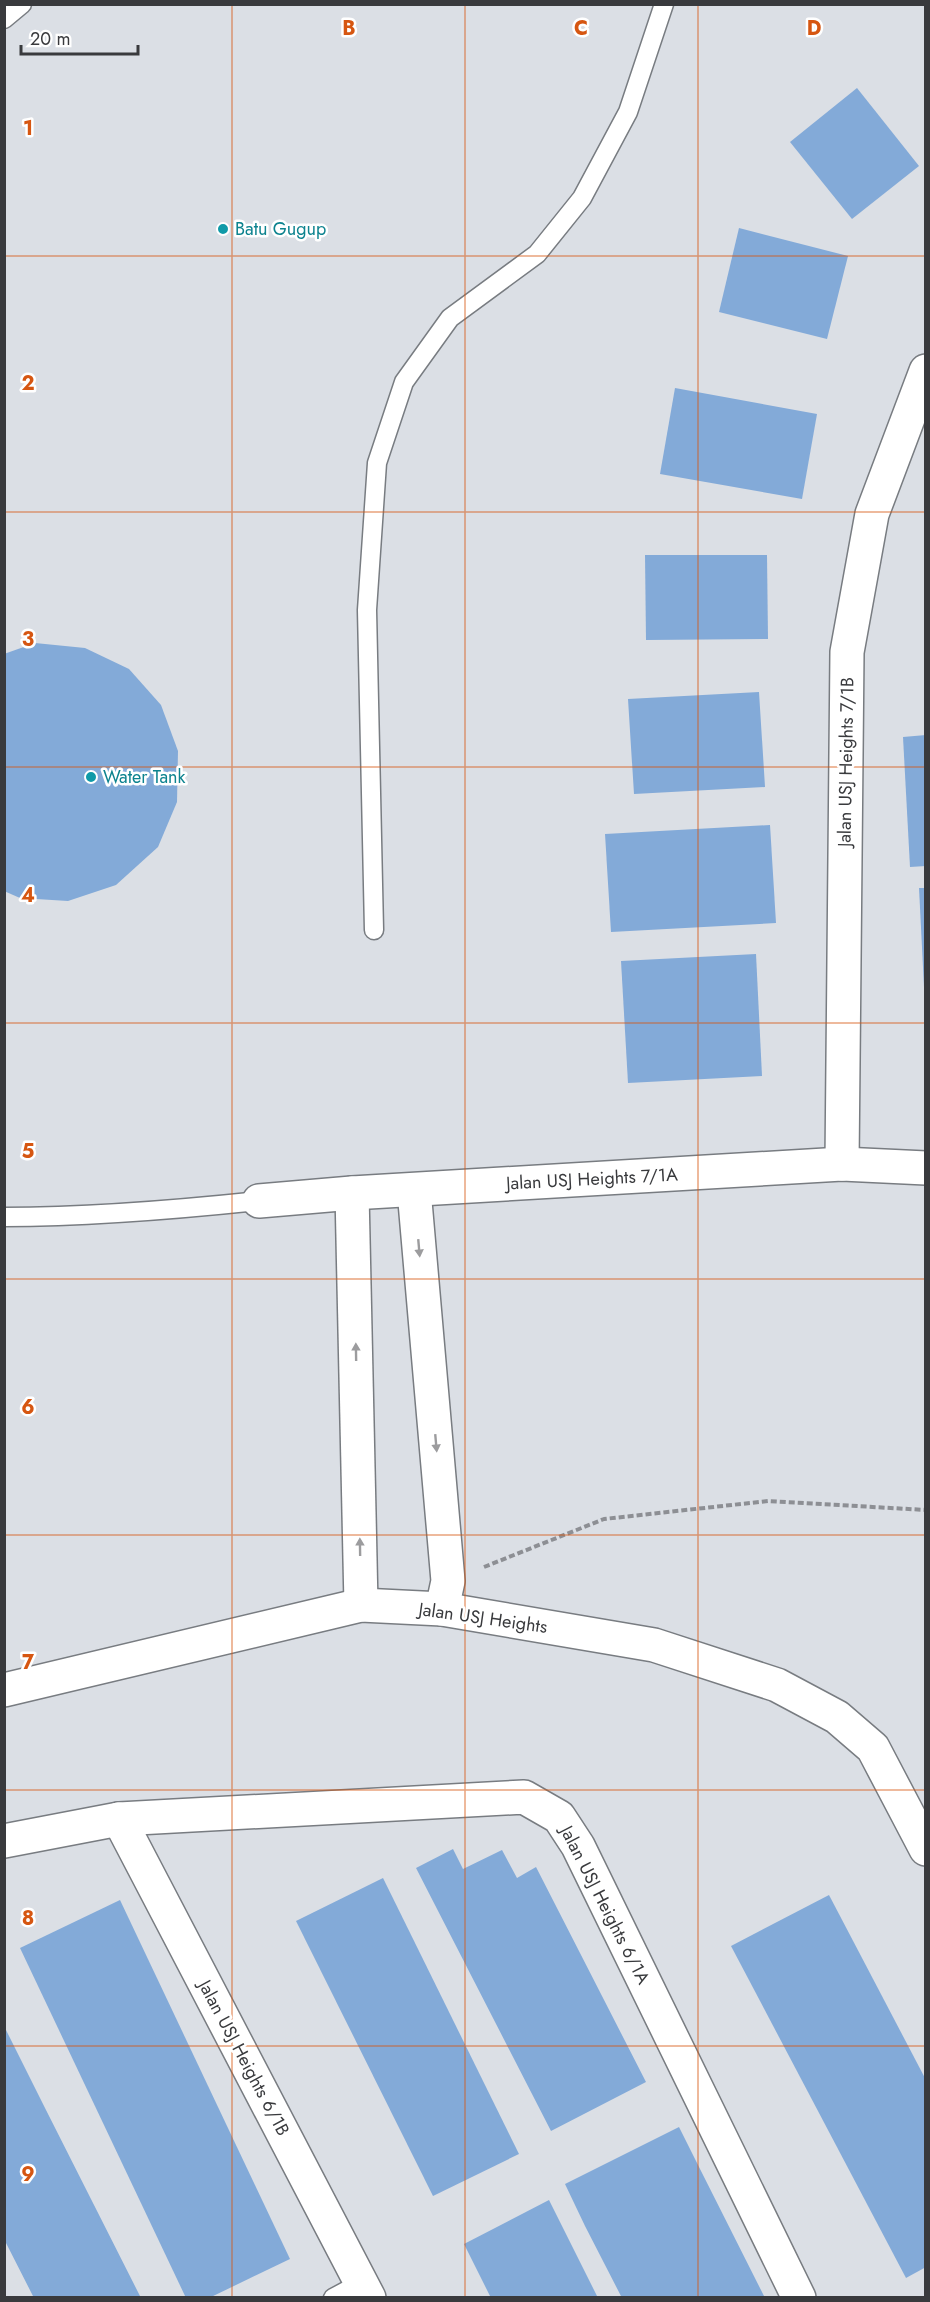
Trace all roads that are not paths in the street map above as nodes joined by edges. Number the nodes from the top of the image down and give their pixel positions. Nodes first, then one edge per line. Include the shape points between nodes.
1 (22, 4) edge
2 (664, 4) edge
3 (4, 19) edge
4 (926, 371) edge
5 (374, 930) dead end
6 (842, 1164) junction
7 (926, 1168) edge
8 (414, 1190) junction
9 (352, 1193) junction
10 (259, 1201) joint
11 (4, 1217) edge
12 (445, 1595) junction
13 (361, 1605) junction
14 (4, 1690) edge
15 (118, 1819) junction
16 (4, 1841) edge
17 (926, 1849) edge
18 (354, 2293) edge
19 (799, 2298) edge

1 - 3 lane
2 - 5 lane via 628,112 582,198 537,254 450,318 404,382 377,463 367,610
4 - 6 street, Jalan USJ Heights 7/1B via 872,514 847,652
6 - 7 street, Jalan USJ Heights 7/1A
6 - 8 street, Jalan USJ Heights 7/1A
8 - 9 street, Jalan USJ Heights 7/1A
8 -> 12 street
9 - 10 street, Jalan USJ Heights 7/1A
13 -> 9 street
10 - 11 lane via 174,1210
12 - 13 street, Jalan USJ Heights
12 - 17 street, Jalan USJ Heights via 665,1649 777,1685 837,1717 873,1748
13 - 14 street, Jalan USJ Heights
15 - 16 street, Jalan USJ Heights 6/1A
15 - 18 street, Jalan USJ Heights 6/1B
15 - 19 street, Jalan USJ Heights 6/1A via 524,1797 559,1817 578,1846

